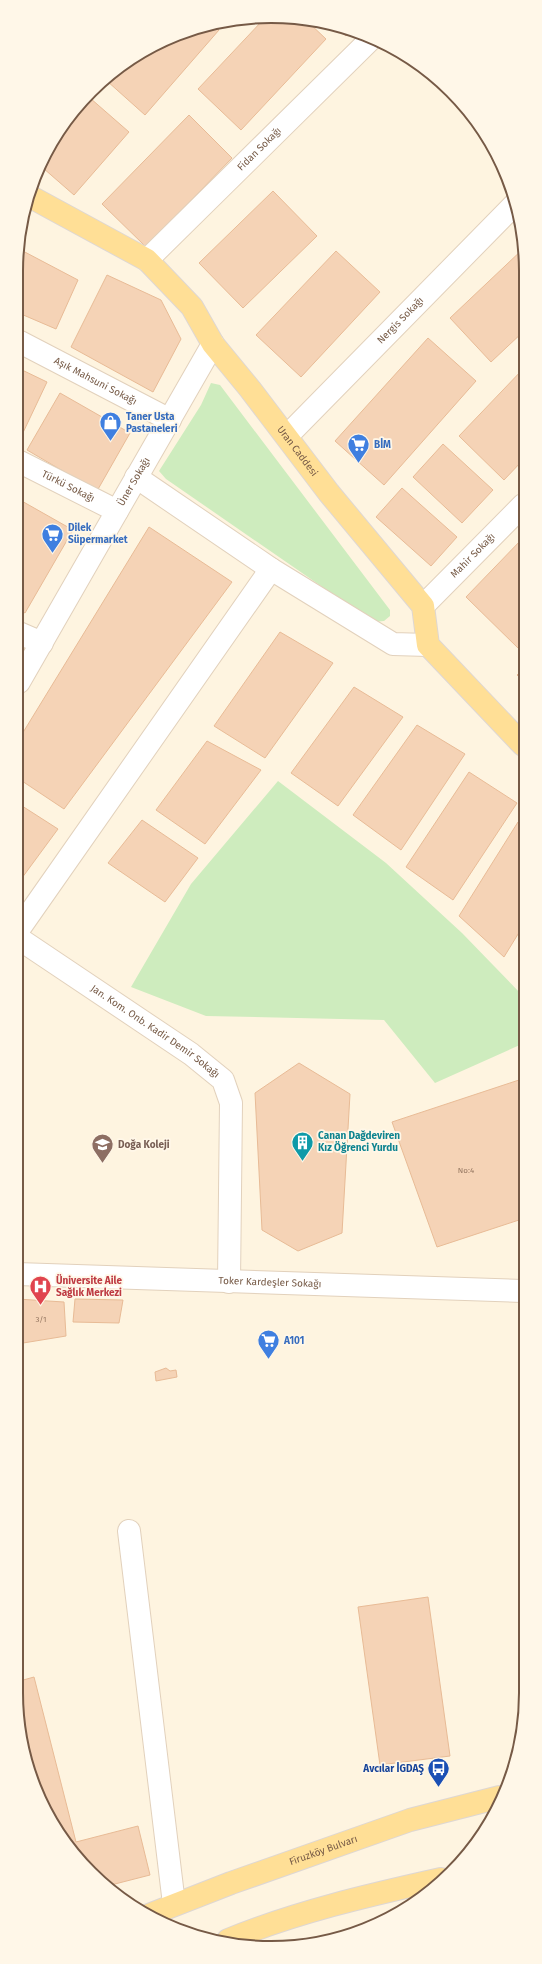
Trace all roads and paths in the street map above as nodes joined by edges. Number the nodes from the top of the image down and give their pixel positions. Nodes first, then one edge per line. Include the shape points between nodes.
1 (367, 43) edge
2 (34, 198) edge
3 (511, 208) edge
4 (146, 260) junction
5 (23, 344) edge
6 (213, 344) junction
7 (170, 420) junction
8 (287, 436) junction
9 (23, 464) edge
10 (136, 478) junction
11 (519, 509) edge
12 (117, 511) junction
13 (271, 569) junction
14 (423, 606) junction
15 (23, 634) edge
16 (42, 643) junction
17 (428, 645) junction
18 (23, 675) edge
19 (519, 741) edge
20 (23, 922) edge
21 (23, 941) edge
22 (23, 1274) edge
23 (229, 1282) junction
24 (519, 1291) edge
25 (129, 1531) dead end
26 (495, 1798) edge
27 (433, 1881) edge
28 (174, 1904) junction
29 (155, 1912) edge
30 (233, 1938) edge

1 - 4 street, Fidan Sokağı
2 - 4 main road, Uran Caddesi
3 - 8 street, Nergis Sokağı
4 - 6 main road, Uran Caddesi via 192,307
5 - 7 street, Aşık Mahsuni Sokağı
6 - 7 street, Üner Sokağı
6 - 8 main road, Uran Caddesi
7 - 10 street, Üner Sokağı
8 - 14 main road, Uran Caddesi via 330,493
9 - 12 street, Türkü Sokağı
10 - 12 street, Üner Sokağı
10 - 13 street
11 - 14 street, Mahir Sokağı
12 - 16 street, Üner Sokağı
13 - 17 street via 393,644
13 - 20 street
14 - 17 main road
15 - 16 street
16 - 18 street, Üner Sokağı
17 - 19 main road
21 - 23 street, Jan. Kom. Onb. Kadir Demir Sokağı via 191,1054 223,1080 231,1103
22 - 23 street, Toker Kardeşler Sokağı
23 - 24 street, Toker Kardeşler Sokağı
25 - 28 street
26 - 28 main road, Firuzköy Bulvarı via 410,1820
27 - 30 main road via 352,1899
28 - 29 main road, Firuzköy Bulvarı

